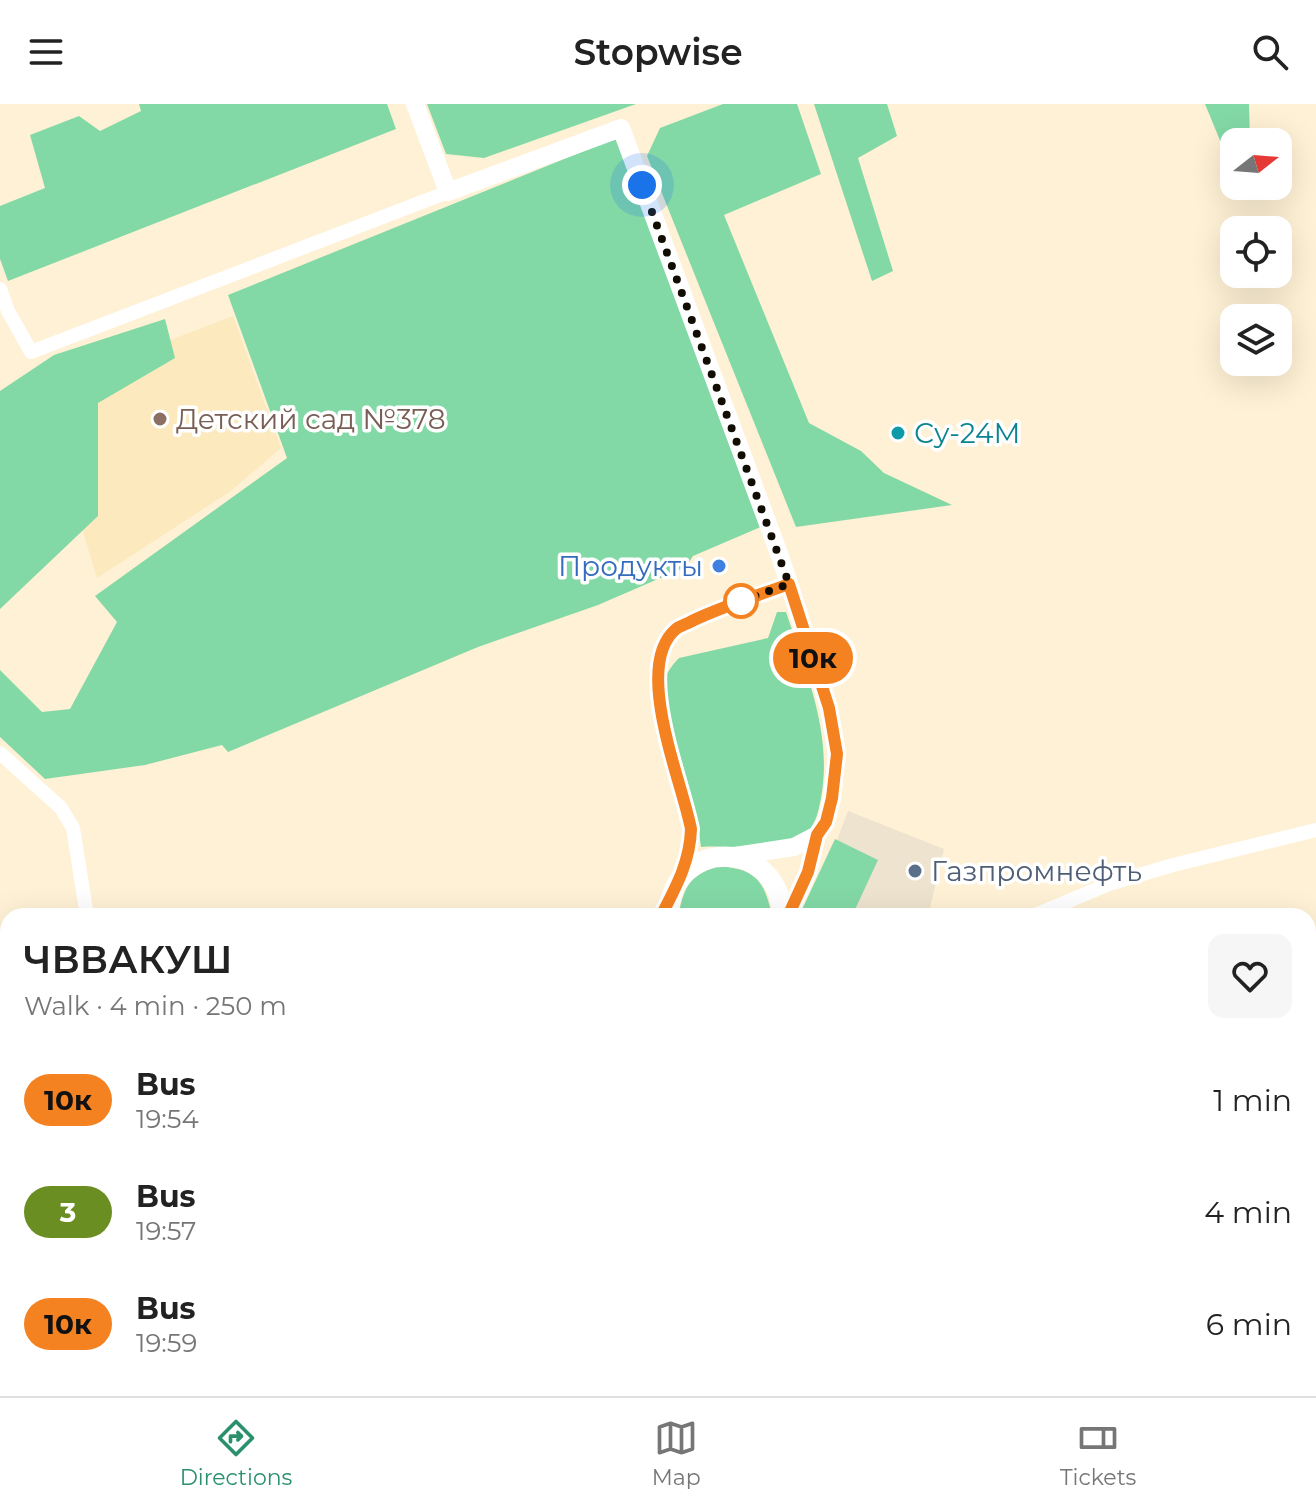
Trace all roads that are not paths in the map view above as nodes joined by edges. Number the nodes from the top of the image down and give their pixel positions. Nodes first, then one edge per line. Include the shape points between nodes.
1 (415, 104) edge
2 (448, 192) junction
3 (0, 289) edge
4 (789, 584) junction
5 (0, 753) edge
6 (1316, 830) edge
7 (817, 835) junction
8 (735, 856) junction
9 (684, 874) junction
10 (670, 906) edge
11 (86, 908) edge
12 (783, 908) edge
13 (789, 908) edge
14 (1053, 908) edge

1 - 2 street
2 - 3 street via 31,352
2 - 4 street via 621,128
4 - 7 street via 829,708 837,754 829,810
4 - 9 street via 676,629 663,648 656,686 691,829
5 - 11 street via 61,808 73,828
6 - 14 street via 1135,876
7 - 8 street via 794,847
7 - 13 street via 808,872
8 - 9 main road via 698,863
8 - 12 main road via 757,866 774,883
9 - 10 main road

